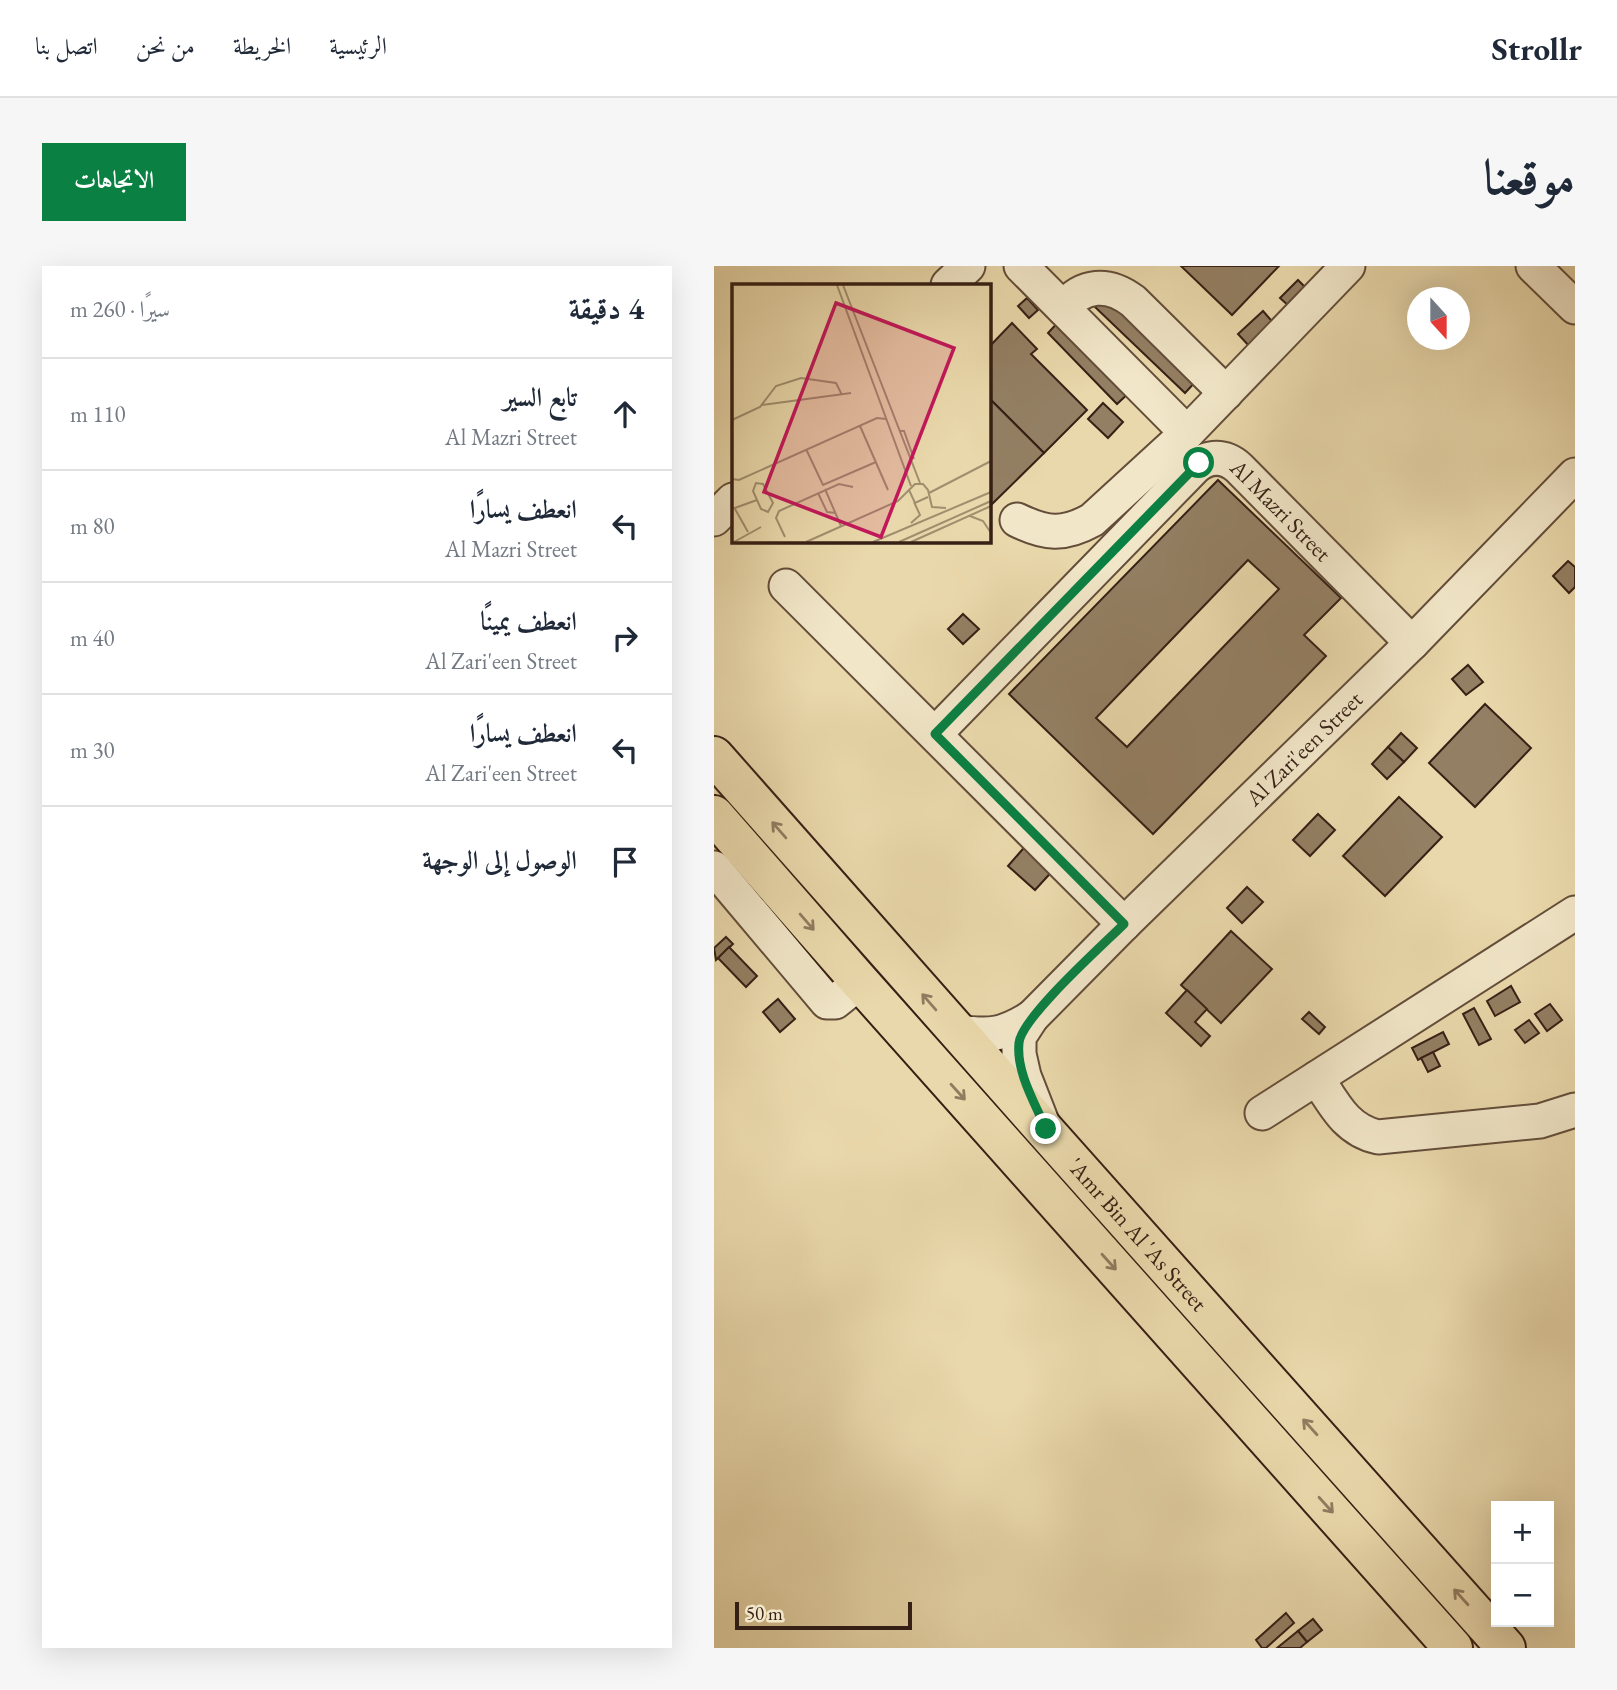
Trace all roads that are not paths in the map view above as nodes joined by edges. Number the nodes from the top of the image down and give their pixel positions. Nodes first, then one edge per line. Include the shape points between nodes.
1 (968, 266) edge
2 (1021, 266) edge
3 (1348, 266) edge
4 (1533, 266) edge
5 (949, 284) edge
6 (1575, 307) edge
7 (1062, 308) junction
8 (1226, 393) junction
9 (1187, 433) junction
10 (1575, 475) edge
11 (732, 501) edge
12 (714, 519) edge
13 (1017, 520) dead end
14 (786, 586) dead end
15 (1412, 643) junction
16 (935, 734) junction
17 (714, 756) edge
18 (714, 815) edge
19 (714, 868) edge
20 (1575, 913) edge
21 (1124, 924) junction
22 (860, 982) junction
23 (1031, 1017) junction
24 (956, 1032) junction
25 (1317, 1078) junction
26 (1575, 1110) edge
27 (1262, 1113) dead end
28 (1046, 1129) junction
29 (1453, 1648) edge
30 (1506, 1648) edge

1 - 5 street
2 - 7 street
3 - 8 street
4 - 6 street
7 - 8 street via 1083,290 1110,288 1123,293
7 - 9 street
8 - 9 street
9 - 13 street via 1092,520 1057,532
10 - 15 street, Al Zari'een Street
11 - 12 street
14 - 16 street
15 - 16 street, Al Mazri Street via 1239,468 1213,458 1194,468
15 - 21 street, Al Zari'een Street
16 - 21 street
24 -> 17 main road, 'Amr Bin Al 'As Street
18 -> 22 main road, 'Amr Bin Al 'As Street
19 - 22 street via 827,1002 835,1002
20 - 25 street
21 - 23 street, Al Zari'een Street
22 -> 29 main road, 'Amr Bin Al 'As Street
23 - 24 street, Al Zari'een Street via 1000,1034
23 - 28 street, Al Zari'een Street via 1019,1037 1019,1054
24 - 28 main road, 'Amr Bin Al 'As Street
25 - 26 street via 1349,1123 1378,1137 1540,1121
25 - 27 street
30 -> 28 main road, 'Amr Bin Al 'As Street

